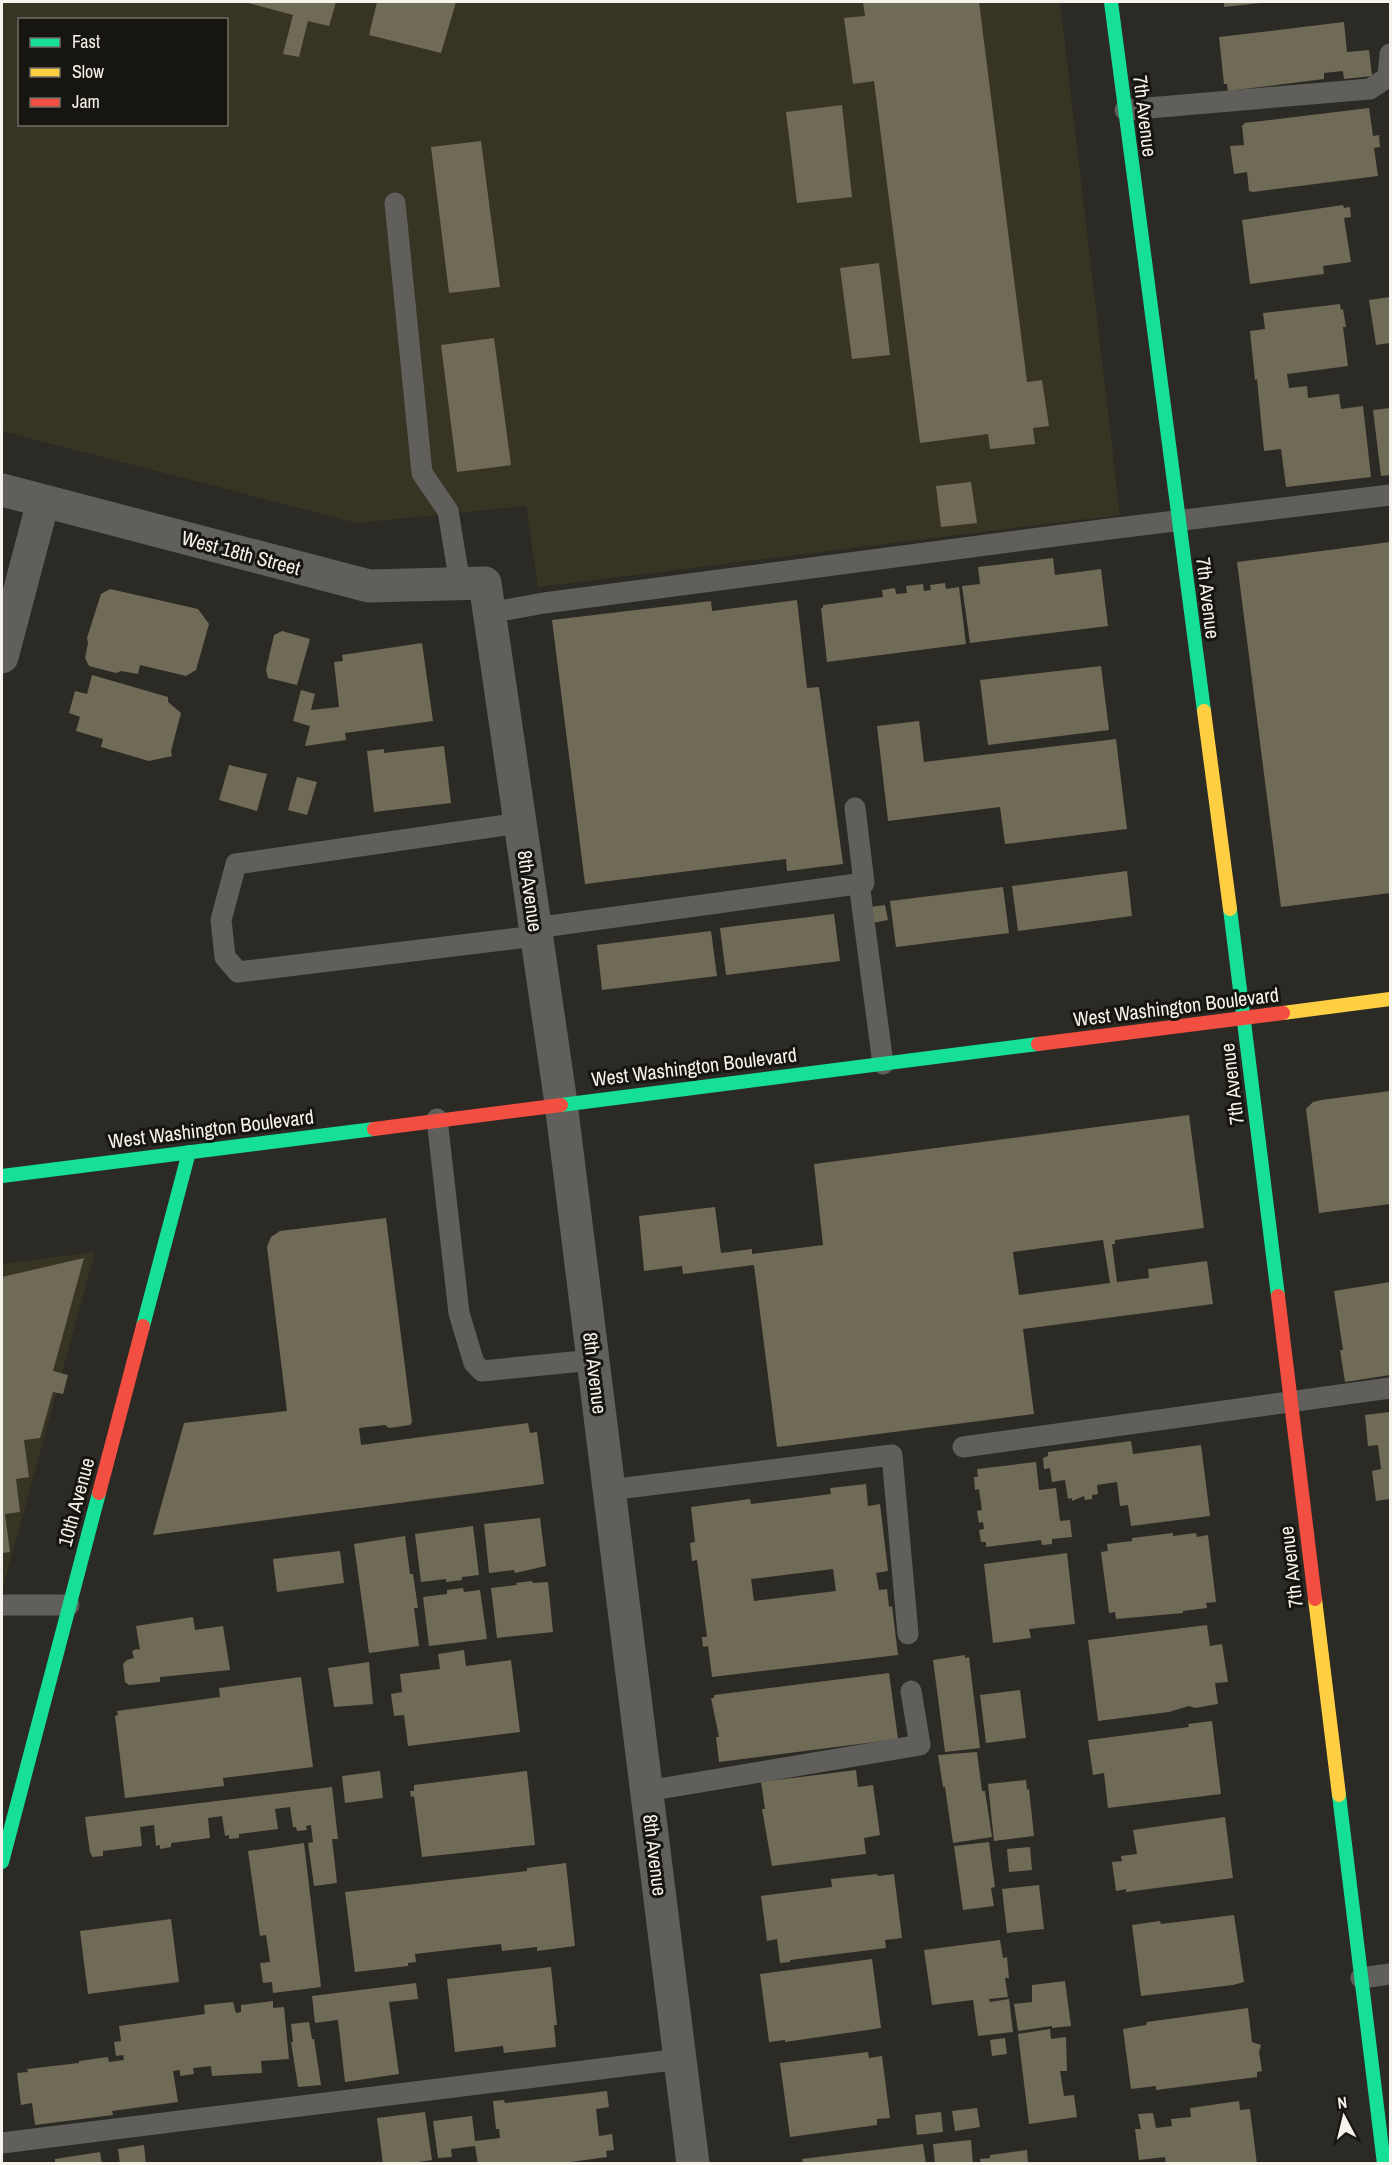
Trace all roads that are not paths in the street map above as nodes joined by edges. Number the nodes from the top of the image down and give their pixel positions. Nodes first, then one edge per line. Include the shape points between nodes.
1 (1111, 2) edge
2 (1390, 54) edge
3 (1125, 110) junction
4 (395, 203) dead end
5 (2, 490) edge
6 (1390, 495) edge
7 (43, 502) junction
8 (1179, 522) junction
9 (478, 594) junction
10 (2, 657) edge
11 (855, 808) dead end
12 (520, 823) junction
13 (859, 883) junction
14 (536, 932) junction
15 (1390, 999) edge
16 (1244, 1018) junction
17 (883, 1064) junction
18 (561, 1103) junction
19 (437, 1119) junction
20 (189, 1152) junction
21 (2, 1176) edge
22 (593, 1360) junction
23 (1390, 1388) edge
24 (1291, 1401) junction
25 (963, 1447) dead end
26 (609, 1490) junction
27 (2, 1605) edge
28 (69, 1605) junction
29 (908, 1634) dead end
30 (911, 1691) dead end
31 (647, 1791) junction
32 (2, 1862) edge
33 (1390, 1974) edge
34 (1362, 1978) junction
35 (680, 2060) junction
36 (2, 2144) edge
37 (693, 2163) edge
38 (1384, 2163) edge

1 - 3 street, 7th Avenue
2 - 3 lane via 1388,77 1370,89
3 - 8 street, 7th Avenue
4 - 9 lane via 422,473 448,511
5 - 7 street, West 18th Street
6 - 8 lane
7 - 9 street, West 18th Street via 369,586
7 - 10 street
8 - 9 lane via 567,600
8 - 16 street, 7th Avenue
9 - 12 street, 8th Avenue
11 - 13 lane via 864,883
12 - 14 street, 8th Avenue
12 - 14 lane via 236,864 221,920 225,957 238,972
13 - 14 lane
13 - 17 lane
14 - 18 street, 8th Avenue
15 - 16 street, West Washington Boulevard
16 - 17 street, West Washington Boulevard
16 - 24 street, 7th Avenue
17 - 18 street, West Washington Boulevard
18 - 19 street, West Washington Boulevard
18 - 22 street, 8th Avenue
19 - 20 street, West Washington Boulevard
19 - 22 lane via 459,1314 474,1363 482,1371
20 - 21 street, West Washington Boulevard
20 - 28 street, 10th Avenue
22 - 26 street, 8th Avenue
23 - 24 lane
24 - 25 lane
24 - 34 street, 7th Avenue
26 - 29 lane via 892,1455
26 - 31 street, 8th Avenue
27 - 28 lane
28 - 32 street, 10th Avenue
30 - 31 lane via 920,1745
31 - 35 street, 8th Avenue
33 - 34 lane
34 - 38 street, 7th Avenue
35 - 36 lane
35 - 37 street, 8th Avenue

